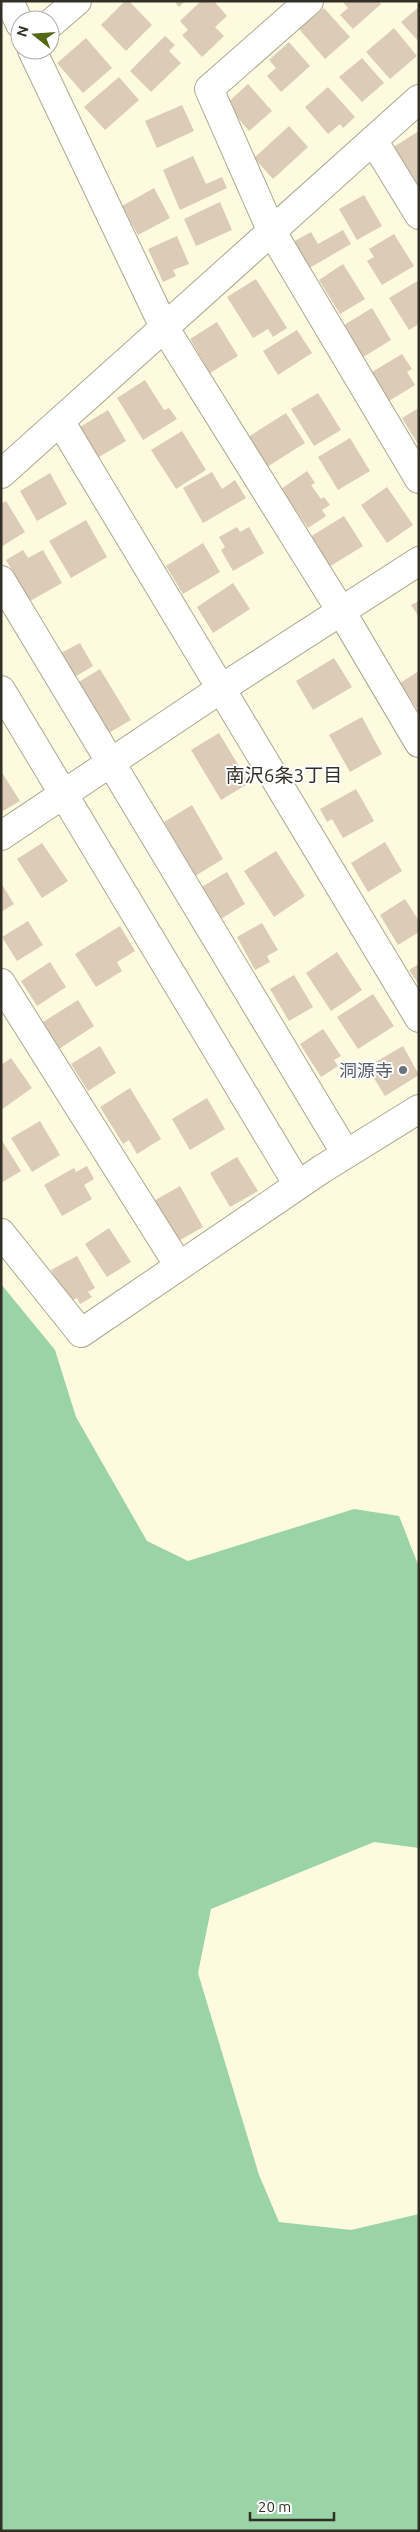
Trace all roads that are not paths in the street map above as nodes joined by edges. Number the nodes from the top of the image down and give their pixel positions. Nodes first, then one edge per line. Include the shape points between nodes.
1 (77, 1) edge
2 (309, 1) edge
3 (60, 15) edge
4 (37, 60) edge
5 (419, 99) edge
6 (373, 140) junction
7 (419, 215) edge
8 (272, 232) junction
9 (164, 327) junction
10 (60, 421) junction
11 (1, 474) edge
12 (419, 479) edge
13 (419, 561) edge
14 (1, 580) edge
15 (342, 611) junction
16 (222, 688) junction
17 (1, 690) edge
18 (419, 743) edge
19 (110, 762) junction
20 (64, 793) junction
21 (1, 836) edge
22 (1, 983) edge
23 (419, 1018) edge
24 (419, 1109) edge
25 (346, 1154) junction
26 (298, 1185) junction
27 (1, 1233) edge
28 (179, 1266) junction

1 - 3 street
2 - 8 street via 209,90
4 - 9 street
5 - 6 street
6 - 7 street
6 - 8 street
8 - 9 street
8 - 12 street
9 - 10 street
9 - 15 street
10 - 11 street
10 - 16 street
13 - 15 street
14 - 19 street
15 - 16 street
15 - 18 street
16 - 19 street
16 - 23 street
17 - 20 street
19 - 20 street
19 - 25 street
20 - 21 street
20 - 26 street
22 - 28 street
24 - 25 street
25 - 26 street
26 - 28 street
27 - 28 street via 81,1333

